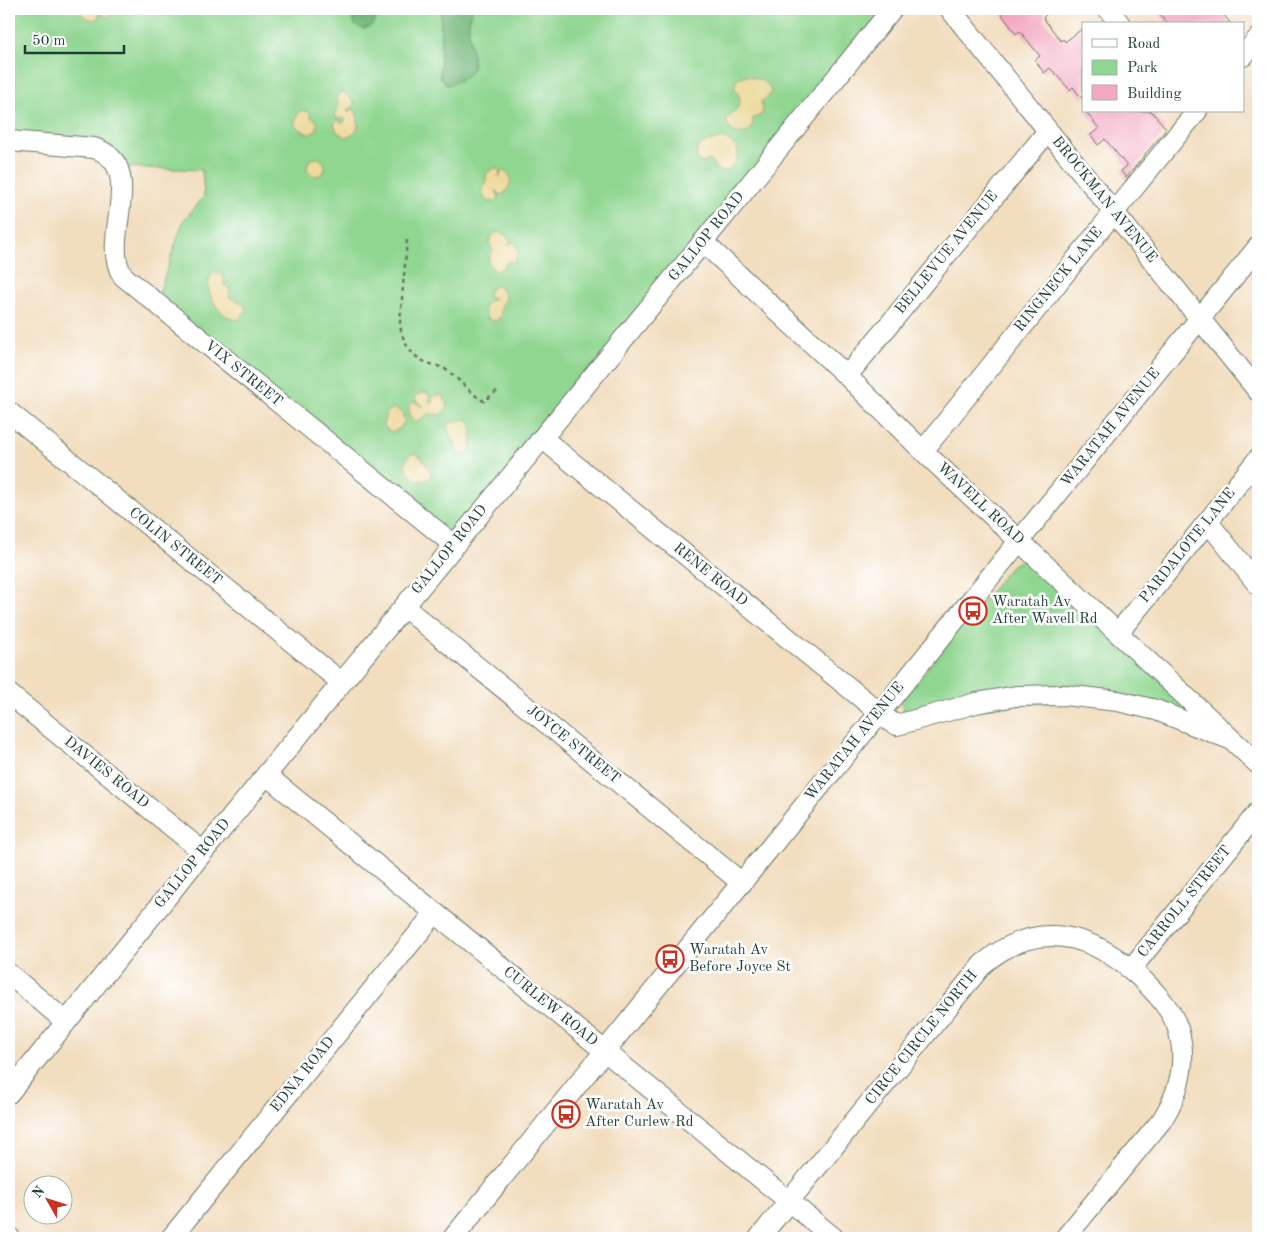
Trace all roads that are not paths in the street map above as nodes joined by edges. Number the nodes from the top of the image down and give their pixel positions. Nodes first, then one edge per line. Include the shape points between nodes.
1 (892, 9) edge
2 (950, 9) edge
3 (1108, 9) edge
4 (1118, 22) edge
5 (1258, 38) edge
6 (1244, 55) edge
7 (1194, 113) edge
8 (1048, 131) junction
9 (9, 142) edge
10 (1114, 212) junction
11 (703, 242) junction
12 (1258, 247) edge
13 (1200, 318) junction
14 (847, 376) junction
15 (1258, 391) edge
16 (9, 412) edge
17 (542, 438) junction
18 (923, 451) junction
19 (1258, 459) edge
20 (1208, 522) junction
21 (1020, 541) junction
22 (454, 545) junction
23 (1258, 585) edge
24 (404, 607) junction
25 (1118, 633) junction
26 (342, 682) junction
27 (9, 694) edge
28 (879, 712) junction
29 (1232, 740) junction
30 (1258, 764) edge
31 (266, 775) junction
32 (1258, 812) edge
33 (203, 852) junction
34 (742, 882) junction
35 (435, 913) junction
36 (1131, 969) junction
37 (9, 974) edge
38 (66, 1021) junction
39 (605, 1051) junction
40 (9, 1093) edge
41 (789, 1202) junction
42 (171, 1238) edge
43 (452, 1238) edge
44 (759, 1238) edge
45 (834, 1238) edge
46 (1065, 1238) edge

1 - 11 street, GALLOP ROAD
2 - 8 street, BROCKMAN AVENUE
3 - 4 street
5 - 6 street
7 - 10 street, RINGNECK LANE
8 - 10 street, BROCKMAN AVENUE
8 - 14 street, BELLEVUE AVENUE
9 - 22 street, VIX STREET via 104,151 114,162 122,187 116,251 123,276
10 - 13 street, BROCKMAN AVENUE
10 - 18 street, RINGNECK LANE
11 - 14 street, WAVELL ROAD
11 - 17 street, GALLOP ROAD
12 - 13 street, WARATAH AVENUE
13 - 15 street, BROCKMAN AVENUE
13 - 21 street, WARATAH AVENUE
14 - 18 street, WAVELL ROAD
16 - 26 street, COLIN STREET
17 - 22 street, GALLOP ROAD
17 - 28 street, RENE ROAD
18 - 21 street, WAVELL ROAD
19 - 20 street, PARDALOTE LANE
20 - 23 street
20 - 25 street, PARDALOTE LANE
21 - 25 street, WAVELL ROAD
21 - 28 street, WARATAH AVENUE
22 - 24 street, GALLOP ROAD
24 - 26 street, GALLOP ROAD
24 - 34 street, JOYCE STREET
25 - 29 street, WAVELL ROAD
26 - 31 street, GALLOP ROAD
27 - 33 street, DAVIES ROAD
28 - 29 street, RENE ROAD via 897,725 976,703 1016,696 1064,695 1118,701 1156,710
28 - 34 street, WARATAH AVENUE
29 - 30 street, WAVELL ROAD
31 - 33 street, GALLOP ROAD
31 - 35 street, CURLEW ROAD
32 - 36 street, CARROLL STREET
33 - 38 street, GALLOP ROAD
34 - 39 street, WARATAH AVENUE
35 - 39 street, CURLEW ROAD
35 - 42 street, EDNA ROAD
36 - 41 street, CIRCE CIRCLE NORTH via 1088,942 1066,937 1028,939 996,954 972,976
36 - 46 street, CIRCE CIRCLE NORTH via 1170,1010 1178,1029 1182,1051 1179,1086 1162,1120
37 - 38 street
38 - 40 street, GALLOP ROAD
39 - 41 street, CURLEW ROAD
39 - 43 street, WARATAH AVENUE
41 - 44 street, CIRCE CIRCLE NORTH
41 - 45 street, CURLEW ROAD

